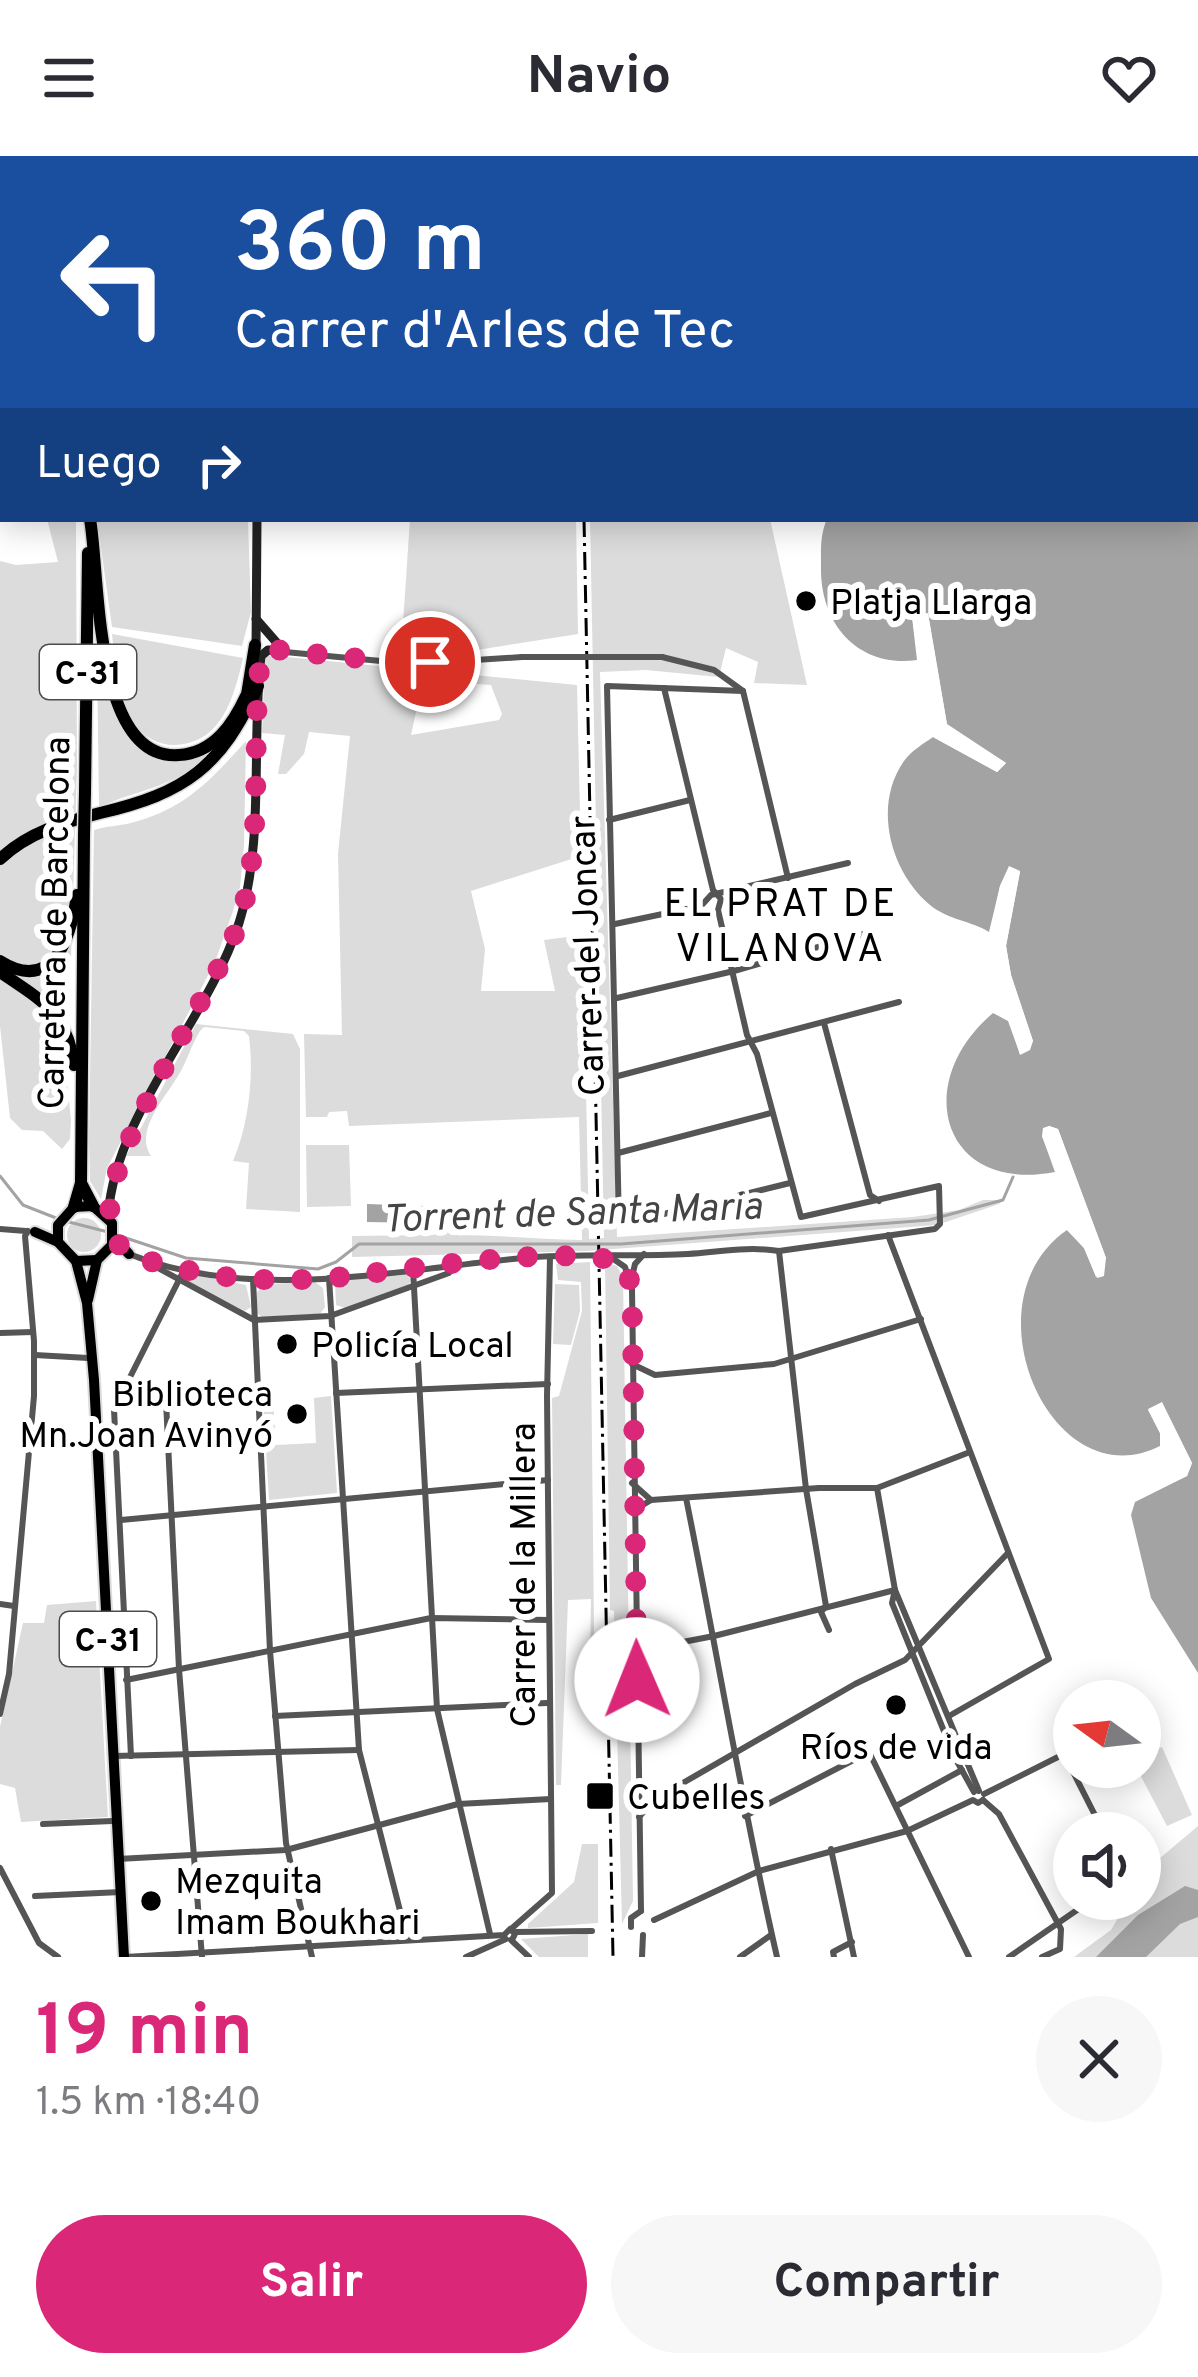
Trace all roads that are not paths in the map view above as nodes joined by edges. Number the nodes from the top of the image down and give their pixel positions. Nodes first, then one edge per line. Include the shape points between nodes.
1 (88, 522) edge
2 (88, 522) edge
3 (257, 522) edge
4 (256, 620) junction
5 (271, 640) junction
6 (256, 642) junction
7 (282, 651) junction
8 (728, 678) junction
9 (254, 687) junction
10 (664, 688) junction
11 (743, 691) junction
12 (721, 693) junction
13 (690, 800) junction
14 (609, 820) junction
15 (0, 859) edge
16 (848, 863) dead end
17 (84, 865) junction
18 (788, 878) junction
19 (719, 894) junction
20 (615, 924) junction
21 (867, 933) dead end
22 (0, 961) edge
23 (732, 971) junction
24 (0, 972) edge
25 (617, 998) junction
26 (899, 1002) dead end
27 (824, 1022) junction
28 (749, 1041) junction
29 (618, 1076) junction
30 (80, 1090) junction
31 (771, 1113) junction
32 (618, 1153) junction
33 (81, 1184) junction
34 (790, 1184) junction
35 (870, 1195) junction
36 (879, 1201) junction
37 (865, 1203) junction
38 (93, 1206) junction
39 (74, 1208) junction
40 (108, 1216) junction
41 (61, 1220) junction
42 (0, 1229) edge
43 (32, 1231) junction
44 (114, 1234) junction
45 (888, 1235) junction
46 (58, 1242) junction
47 (108, 1251) junction
48 (779, 1251) junction
49 (129, 1253) junction
50 (644, 1254) junction
51 (605, 1256) junction
52 (550, 1257) junction
53 (144, 1259) junction
54 (97, 1260) junction
55 (76, 1261) junction
56 (450, 1265) junction
57 (413, 1269) junction
58 (184, 1270) junction
59 (329, 1278) junction
60 (253, 1279) junction
61 (631, 1280) junction
62 (180, 1281) junction
63 (414, 1285) junction
64 (87, 1303) junction
65 (330, 1316) junction
66 (920, 1319) junction
67 (254, 1320) junction
68 (88, 1322) junction
69 (33, 1332) junction
70 (0, 1333) edge
71 (34, 1355) junction
72 (793, 1357) junction
73 (88, 1358) junction
74 (632, 1364) junction
75 (655, 1375) junction
76 (548, 1384) junction
77 (420, 1390) junction
78 (632, 1393) junction
79 (336, 1394) junction
80 (258, 1397) junction
81 (166, 1401) junction
82 (116, 1402) junction
83 (970, 1452) junction
84 (548, 1480) junction
85 (632, 1483) junction
86 (877, 1488) junction
87 (425, 1489) junction
88 (806, 1489) junction
89 (343, 1498) junction
90 (686, 1498) junction
91 (651, 1500) junction
92 (262, 1506) junction
93 (633, 1511) junction
94 (171, 1515) junction
95 (120, 1520) junction
96 (1007, 1554) junction
97 (896, 1590) junction
98 (826, 1606) junction
99 (0, 1609) edge
100 (14, 1611) junction
101 (431, 1618) junction
102 (548, 1620) junction
103 (829, 1630) dead end
104 (352, 1634) junction
105 (714, 1636) junction
106 (919, 1646) junction
107 (270, 1651) junction
108 (636, 1651) junction
109 (911, 1654) junction
110 (178, 1669) junction
111 (126, 1680) junction
112 (549, 1703) junction
113 (437, 1709) junction
114 (356, 1712) junction
115 (0, 1714) edge
116 (275, 1716) junction
117 (950, 1716) junction
118 (278, 1749) junction
119 (359, 1750) junction
120 (185, 1754) junction
121 (733, 1754) junction
122 (114, 1756) junction
123 (130, 1756) junction
124 (966, 1768) junction
125 (639, 1795) junction
126 (978, 1795) junction
127 (551, 1799) junction
128 (652, 1800) junction
129 (458, 1804) junction
130 (896, 1806) junction
131 (1093, 1812) edge
132 (745, 1816) junction
133 (639, 1817) junction
134 (112, 1821) junction
135 (43, 1824) dead end
136 (379, 1826) junction
137 (907, 1831) junction
138 (831, 1849) junction
139 (286, 1850) junction
140 (194, 1854) junction
141 (116, 1859) junction
142 (1, 1871) edge
143 (759, 1871) junction
144 (118, 1892) junction
145 (35, 1896) dead end
146 (641, 1911) junction
147 (1062, 1920) edge
148 (654, 1921) junction
149 (1058, 1923) junction
150 (592, 1931) dead end
151 (490, 1934) junction
152 (772, 1934) junction
153 (510, 1935) junction
154 (643, 1935) junction
155 (407, 1938) junction
156 (852, 1942) junction
157 (1030, 1943) junction
158 (309, 1945) junction
159 (47, 1954) edge
160 (202, 1954) edge
161 (58, 1957) edge
162 (122, 1957) edge
163 (312, 1957) edge
164 (466, 1957) edge
165 (529, 1957) edge
166 (642, 1957) edge
167 (740, 1957) edge
168 (777, 1957) edge
169 (834, 1957) edge
170 (854, 1957) edge
171 (969, 1957) edge
172 (1009, 1957) edge
173 (1040, 1957) edge

1 - 9 highway via 108,675 133,733 162,753 200,750 233,722
2 - 17 highway, Carretera de Barcelona / C-31, bridge
3 - 4 main road
4 - 5 main road
4 - 6 main road
5 - 6 main road
5 - 7 main road
6 - 7 main road
6 - 9 highway
7 - 8 street, bridge via 413,664 662,657
7 - 9 main road via 261,656
8 - 11 street
8 - 12 street
9 - 15 highway via 214,761 181,787 41,830
9 - 40 main road via 251,849 241,916 129,1138
10 - 12 street
10 - 13 street
10 - 14 street, Carrer del Joncar via 607,686
11 - 12 street
11 - 18 street
13 - 14 street
13 - 19 street
14 - 20 street, Carrer del Joncar
16 - 18 street
17 - 22 highway via 58,958 22,970
17 - 30 highway, Carretera de Barcelona / C-31
18 - 19 street
19 - 20 street via 701,906
19 - 23 street
20 - 25 street, Carrer del Joncar
21 - 23 street
23 - 25 street
23 - 28 street
24 - 30 highway via 60,1018
25 - 29 street, Carrer del Joncar
26 - 27 street
27 - 28 street
27 - 35 street
28 - 29 street
28 - 31 street
29 - 32 street, Carrer del Joncar
30 - 33 highway, Carretera de Barcelona / C-31
31 - 32 street
31 - 34 street
32 - 34 street, Carrer del Joncar via 620,1226
33 - 38 highway, C-31
33 - 39 highway, C-31
34 - 37 street via 801,1217
35 - 36 street
35 - 37 street
36 - 37 street
36 - 45 street via 939,1186 938,1225
38 - 39 main road
38 - 40 main road, C-31
39 - 41 main road
40 - 44 main road
41 - 43 main road
41 - 46 main road
42 - 43 street
43 - 46 main road
43 - 69 street via 25,1236
44 - 47 main road
44 - 49 main road
45 - 48 street
45 - 66 street
46 - 55 main road, C-31
47 - 49 main road
47 - 54 main road
48 - 50 street
48 - 72 street
49 - 53 street
50 - 51 street
50 - 61 street
51 - 52 street
51 - 61 street via 626,1267
52 - 56 street
52 - 76 street, Carrer de la Millera
53 - 58 street
53 - 62 street
54 - 55 main road
54 - 64 main road, C-31
55 - 64 main road, C-31
56 - 57 street
56 - 63 street via 449,1273
57 - 59 street
57 - 63 street
58 - 60 street
58 - 62 street
59 - 60 street
59 - 65 street
60 - 67 street
61 - 74 street
62 - 67 street
62 - 82 street
63 - 65 street
63 - 77 street
64 - 68 main road, C-31
65 - 67 street
65 - 79 street
66 - 72 street
66 - 83 street
67 - 80 street
68 - 73 main road, C-31
68 - 122 main road, C-31
69 - 70 street
69 - 71 street
71 - 73 street
71 - 100 street
72 - 75 street
72 - 88 street
73 - 134 main road, C-31
74 - 75 street
74 - 78 street
75 - 78 street
76 - 77 street
76 - 84 street, Carrer de la Millera
77 - 79 street
77 - 87 street
78 - 85 street
79 - 89 street
80 - 81 street
80 - 92 street
81 - 82 street
81 - 94 street
82 - 95 street
83 - 86 street
83 - 96 street
84 - 87 street
84 - 102 street, Carrer de la Millera
85 - 91 street
85 - 93 street
86 - 88 street
86 - 97 street
87 - 89 street
87 - 101 street
88 - 90 street
88 - 98 street
89 - 92 street
89 - 104 street
90 - 91 street
90 - 105 street
91 - 93 street
92 - 94 street
92 - 107 street
93 - 108 street
94 - 95 street
94 - 110 street
95 - 111 street
96 - 106 street
96 - 117 street via 1049,1659
97 - 98 street
97 - 106 street
97 - 109 street via 892,1603
98 - 103 street via 820,1612
98 - 105 street
99 - 100 street
100 - 115 street
101 - 102 street
101 - 104 street
101 - 113 street
102 - 112 street, Carrer de la Millera
104 - 107 street
104 - 114 street
105 - 108 street
105 - 121 street
106 - 109 street
106 - 117 street
107 - 110 street
107 - 116 street
108 - 125 street
109 - 121 street
109 - 124 street
110 - 111 street
110 - 120 street
111 - 123 street
112 - 113 street
112 - 127 street, Carrer de la Millera
113 - 114 street
113 - 129 street
114 - 116 street
114 - 119 street
116 - 118 street
117 - 124 street
118 - 119 street
118 - 120 street
118 - 139 street
119 - 136 street
120 - 123 street
120 - 140 street
121 - 128 street
121 - 132 street
122 - 123 street
122 - 141 main road, C-31
124 - 126 street
124 - 130 street
125 - 128 street
125 - 133 street
126 - 131 street via 1064,1754
126 - 137 street
126 - 149 street via 999,1814
127 - 129 street
127 - 153 street, Carrer de la Millera via 552,1893
128 - 133 street
129 - 136 street
129 - 151 street
130 - 132 street via 869,1752
130 - 137 street
132 - 143 street
133 - 146 street
134 - 135 street
134 - 141 main road, C-31
136 - 139 street
136 - 155 street
137 - 138 street
137 - 171 street
138 - 143 street
138 - 156 street
139 - 140 street
139 - 158 street
140 - 141 street
140 - 160 street
141 - 144 main road, C-31
142 - 159 street
143 - 148 street
143 - 152 street
144 - 145 street
144 - 162 main road, C-31
146 - 148 street
146 - 154 street via 626,1928
147 - 149 street
148 - 154 street
149 - 157 street
149 - 173 street via 1060,1949
150 - 153 street
151 - 153 street
151 - 155 street
152 - 167 street
152 - 168 street
153 - 164 street
153 - 165 street
154 - 166 street
155 - 158 street
156 - 169 street
156 - 170 street
157 - 172 street
157 - 173 street
158 - 160 street
158 - 163 street
159 - 161 street
160 - 162 street

